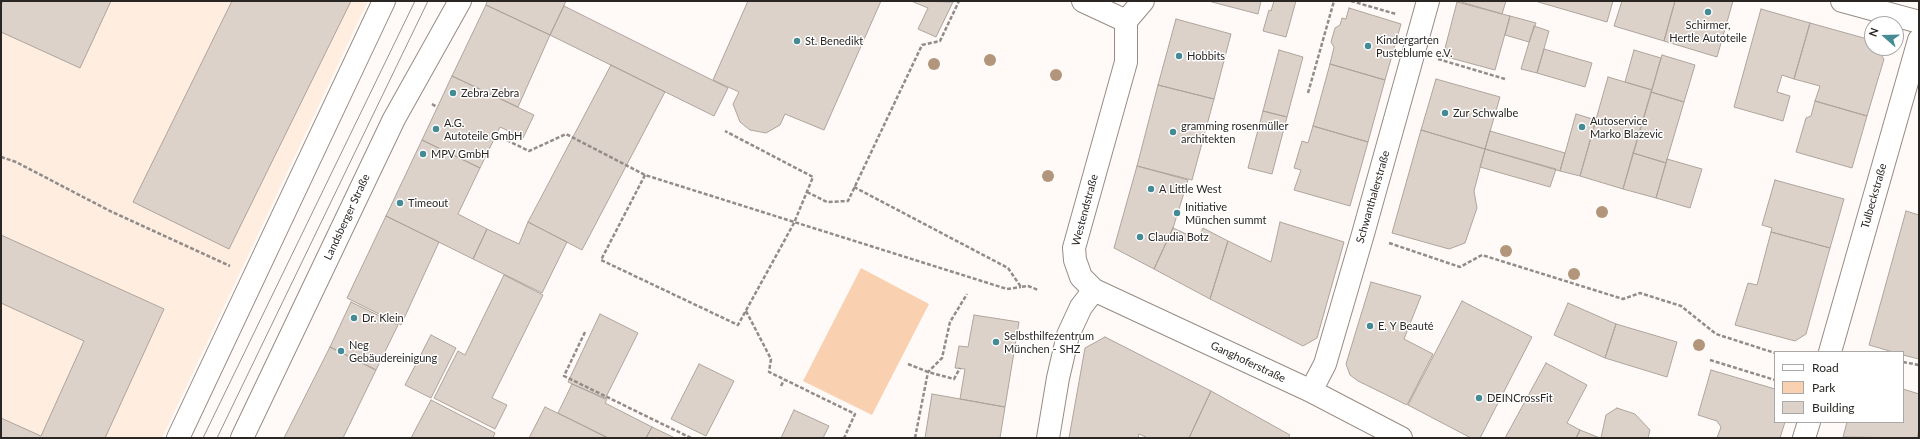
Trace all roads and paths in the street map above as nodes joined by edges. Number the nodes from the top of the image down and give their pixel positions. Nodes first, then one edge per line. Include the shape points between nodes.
1 (384, 1) edge
2 (460, 1) edge
3 (959, 1) edge
4 (1083, 1) edge
5 (1144, 1) edge
6 (1334, 1) edge
7 (1351, 1) edge
8 (1842, 1) edge
9 (1425, 11) edge
10 (1126, 21) junction
11 (1919, 22) edge
12 (1919, 40) edge
13 (1442, 60) dead end
14 (1505, 79) dead end
15 (1308, 94) dead end
16 (725, 131) dead end
17 (496, 135) dead end
18 (1, 157) edge
19 (645, 175) junction
20 (854, 187) junction
21 (807, 192) junction
22 (794, 223) junction
23 (1363, 234) junction
24 (236, 269) dead end
25 (1021, 287) junction
26 (1038, 290) dead end
27 (1094, 290) junction
28 (967, 294) dead end
29 (746, 311) junction
30 (585, 332) dead end
31 (1830, 351) edge
32 (1774, 353) edge
33 (1710, 360) dead end
34 (1904, 362) edge
35 (908, 364) dead end
36 (1919, 365) edge
37 (960, 368) dead end
38 (928, 372) junction
39 (784, 380) junction
40 (1774, 380) edge
41 (781, 386) dead end
42 (1311, 391) junction
43 (1809, 423) edge
44 (178, 438) edge
45 (242, 438) edge
46 (691, 438) edge
47 (844, 438) edge
48 (915, 438) edge
49 (1048, 438) edge
50 (1401, 438) edge
51 (1804, 438) edge

1 - 44 street
2 - 45 street, Landsberger Straße via 394,119
3 - 20 path via 940,41 922,45
4 - 10 street
5 - 10 street
6 - 15 path
7 - 9 path
8 - 11 street
9 - 23 street, Schwanthalerstraße
10 - 27 street, Westendstraße via 1126,62 1074,248 1081,277
12 - 31 street, Tulbeckstraße
13 - 14 path
16 - 21 path via 813,177
17 - 19 path via 529,151 566,134
18 - 24 path
19 - 22 path
19 - 29 path via 601,260 738,325
20 - 21 path via 848,201 827,202
20 - 25 path via 1008,268
21 - 22 path
22 - 25 path via 1007,289
22 - 29 path
23 - 32 path via 1460,267 1482,255 1623,298 1640,293 1681,306 1716,334
23 - 42 street, Schwanthalerstraße via 1325,364
25 - 26 path via 1028,286
27 - 42 street, Ganghoferstraße
27 - 49 street via 1081,307 1068,335
28 - 38 path via 950,322 942,358
29 - 39 path via 771,359 769,372
30 - 46 path via 564,376
33 - 40 path
34 - 36 path
35 - 38 path
37 - 38 path via 954,379
38 - 48 path
39 - 41 path
39 - 47 path via 855,414
42 - 50 street, Ganghoferstraße
43 - 51 street

